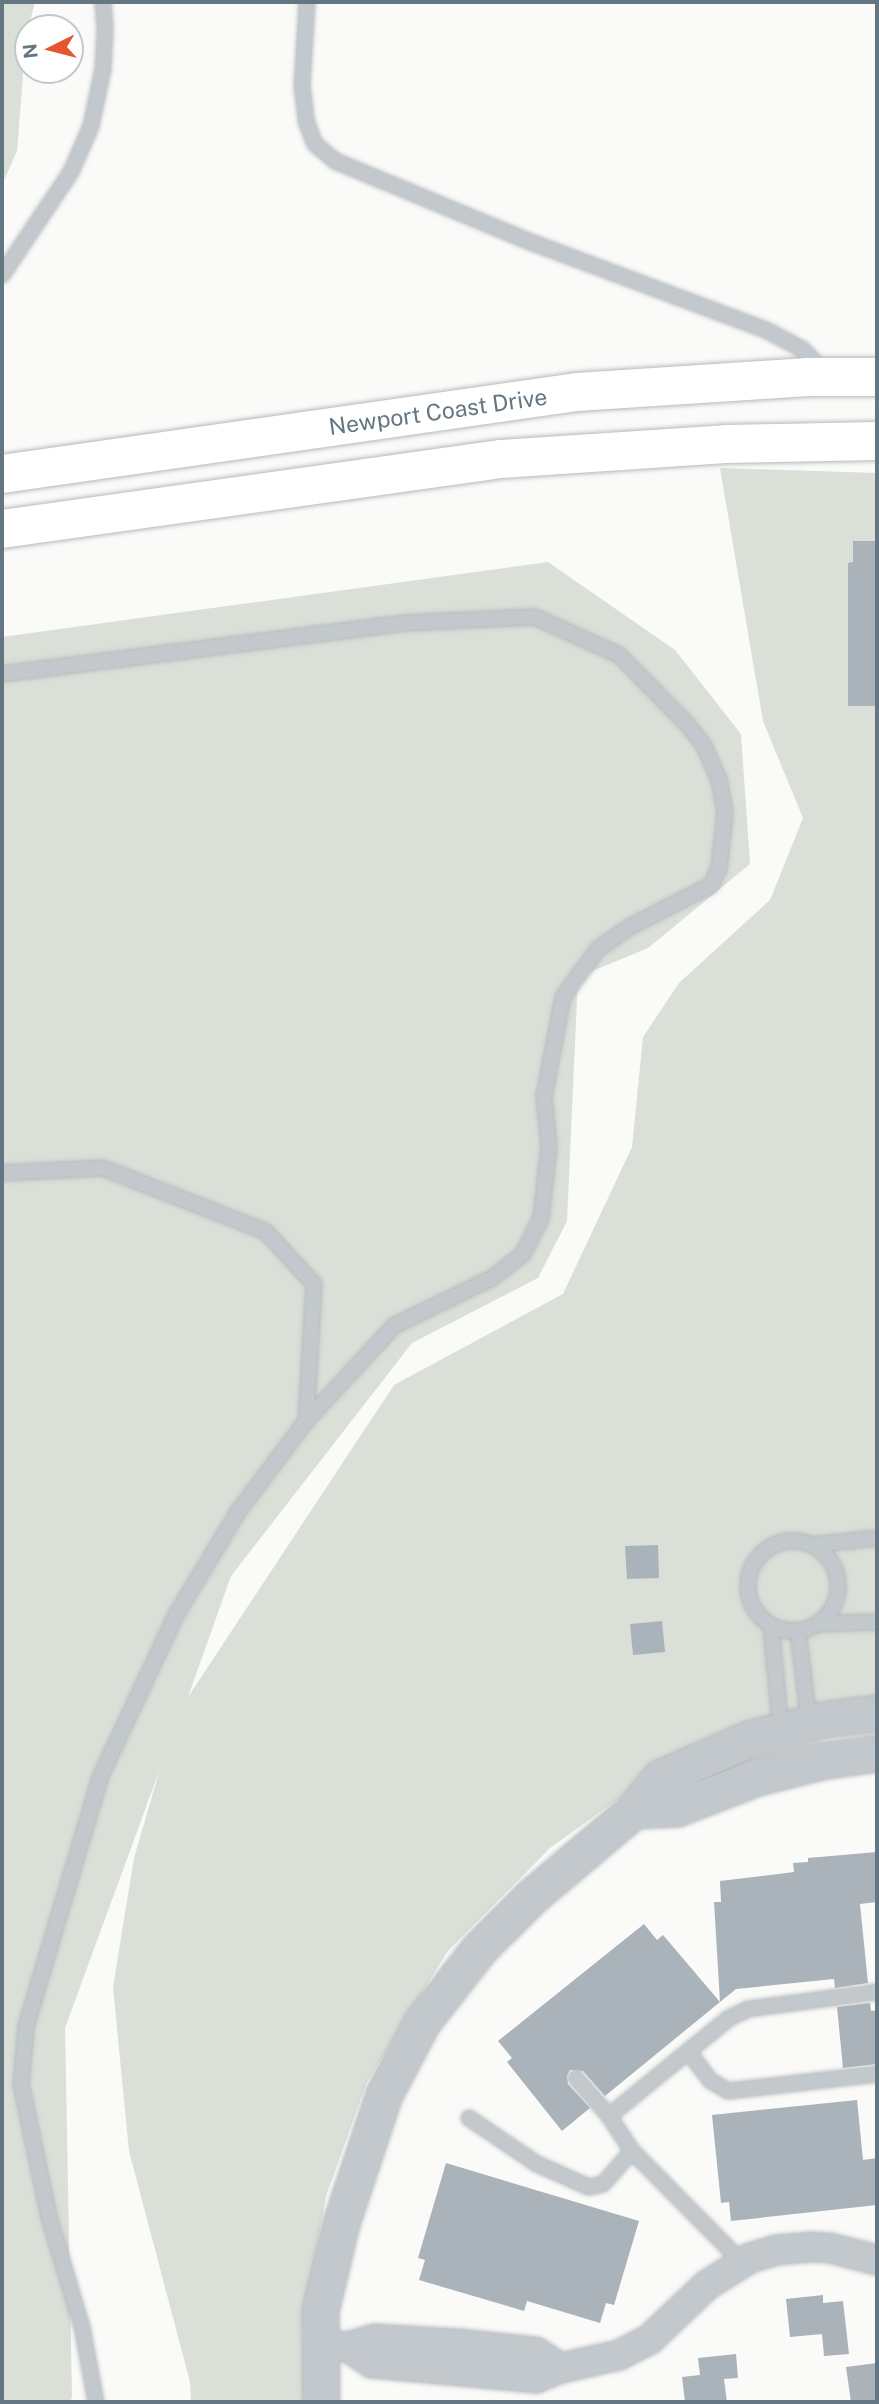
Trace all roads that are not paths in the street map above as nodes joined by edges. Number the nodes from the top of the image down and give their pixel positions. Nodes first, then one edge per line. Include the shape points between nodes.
1 (103, 2) edge
2 (307, 2) edge
3 (2, 275) edge
4 (830, 377) junction
5 (877, 377) edge
6 (877, 441) edge
7 (2, 474) edge
8 (2, 529) edge
9 (2, 674) edge
10 (2, 1173) edge
11 (306, 1421) junction
12 (877, 1538) edge
13 (812, 1545) junction
14 (877, 1622) edge
15 (818, 1624) junction
16 (771, 1626) junction
17 (798, 1631) junction
18 (877, 1713) edge
19 (795, 1727) junction
20 (877, 1753) edge
21 (634, 1810) junction
22 (877, 1992) edge
23 (688, 2051) junction
24 (877, 2074) edge
25 (576, 2077) dead end
26 (609, 2116) junction
27 (469, 2118) dead end
28 (632, 2151) junction
29 (877, 2260) edge
30 (742, 2262) junction
31 (334, 2345) junction
32 (96, 2402) edge
33 (321, 2402) edge

1 - 3 lane via 103,69 91,126 71,172
2 - 4 lane via 302,86 306,121 315,144 335,161 528,241 766,330 802,349
4 - 5 main road, Newport Coast Drive
4 - 7 main road, Newport Coast Drive via 577,392
6 - 8 main road via 725,444 501,459
9 - 11 lane via 406,622 535,617 619,655 687,724 704,746 719,779 725,813 719,868 711,885 598,949 563,997 544,1097 549,1146 541,1218 523,1254 492,1278 395,1325
10 - 11 lane via 103,1168 266,1232 314,1284
11 - 32 lane via 238,1511 177,1614 107,1763 26,2027 21,2084 49,2217 82,2326
12 - 13 lane
13 - 15 lane via 827,1556 837,1573 838,1592 831,1610
13 - 16 lane via 778,1543 753,1565 748,1582 750,1600
14 - 15 lane
15 - 17 lane
16 - 17 lane
16 - 19 lane
17 - 19 lane
18 - 19 street
19 - 21 street via 749,1739 660,1778
20 - 21 street via 757,1777 677,1808
21 - 31 street via 487,1940 422,2022 384,2094 341,2223 320,2311
22 - 23 lane via 748,2009 729,2018
23 - 24 lane via 711,2081 727,2091
23 - 26 lane
25 - 26 lane
26 - 28 lane
27 - 28 lane via 537,2164 589,2186 603,2184
28 - 30 lane
29 - 30 street via 811,2247 776,2250
30 - 31 street via 707,2285 650,2339 619,2355 561,2368 536,2352 459,2344 375,2339
31 - 33 street

